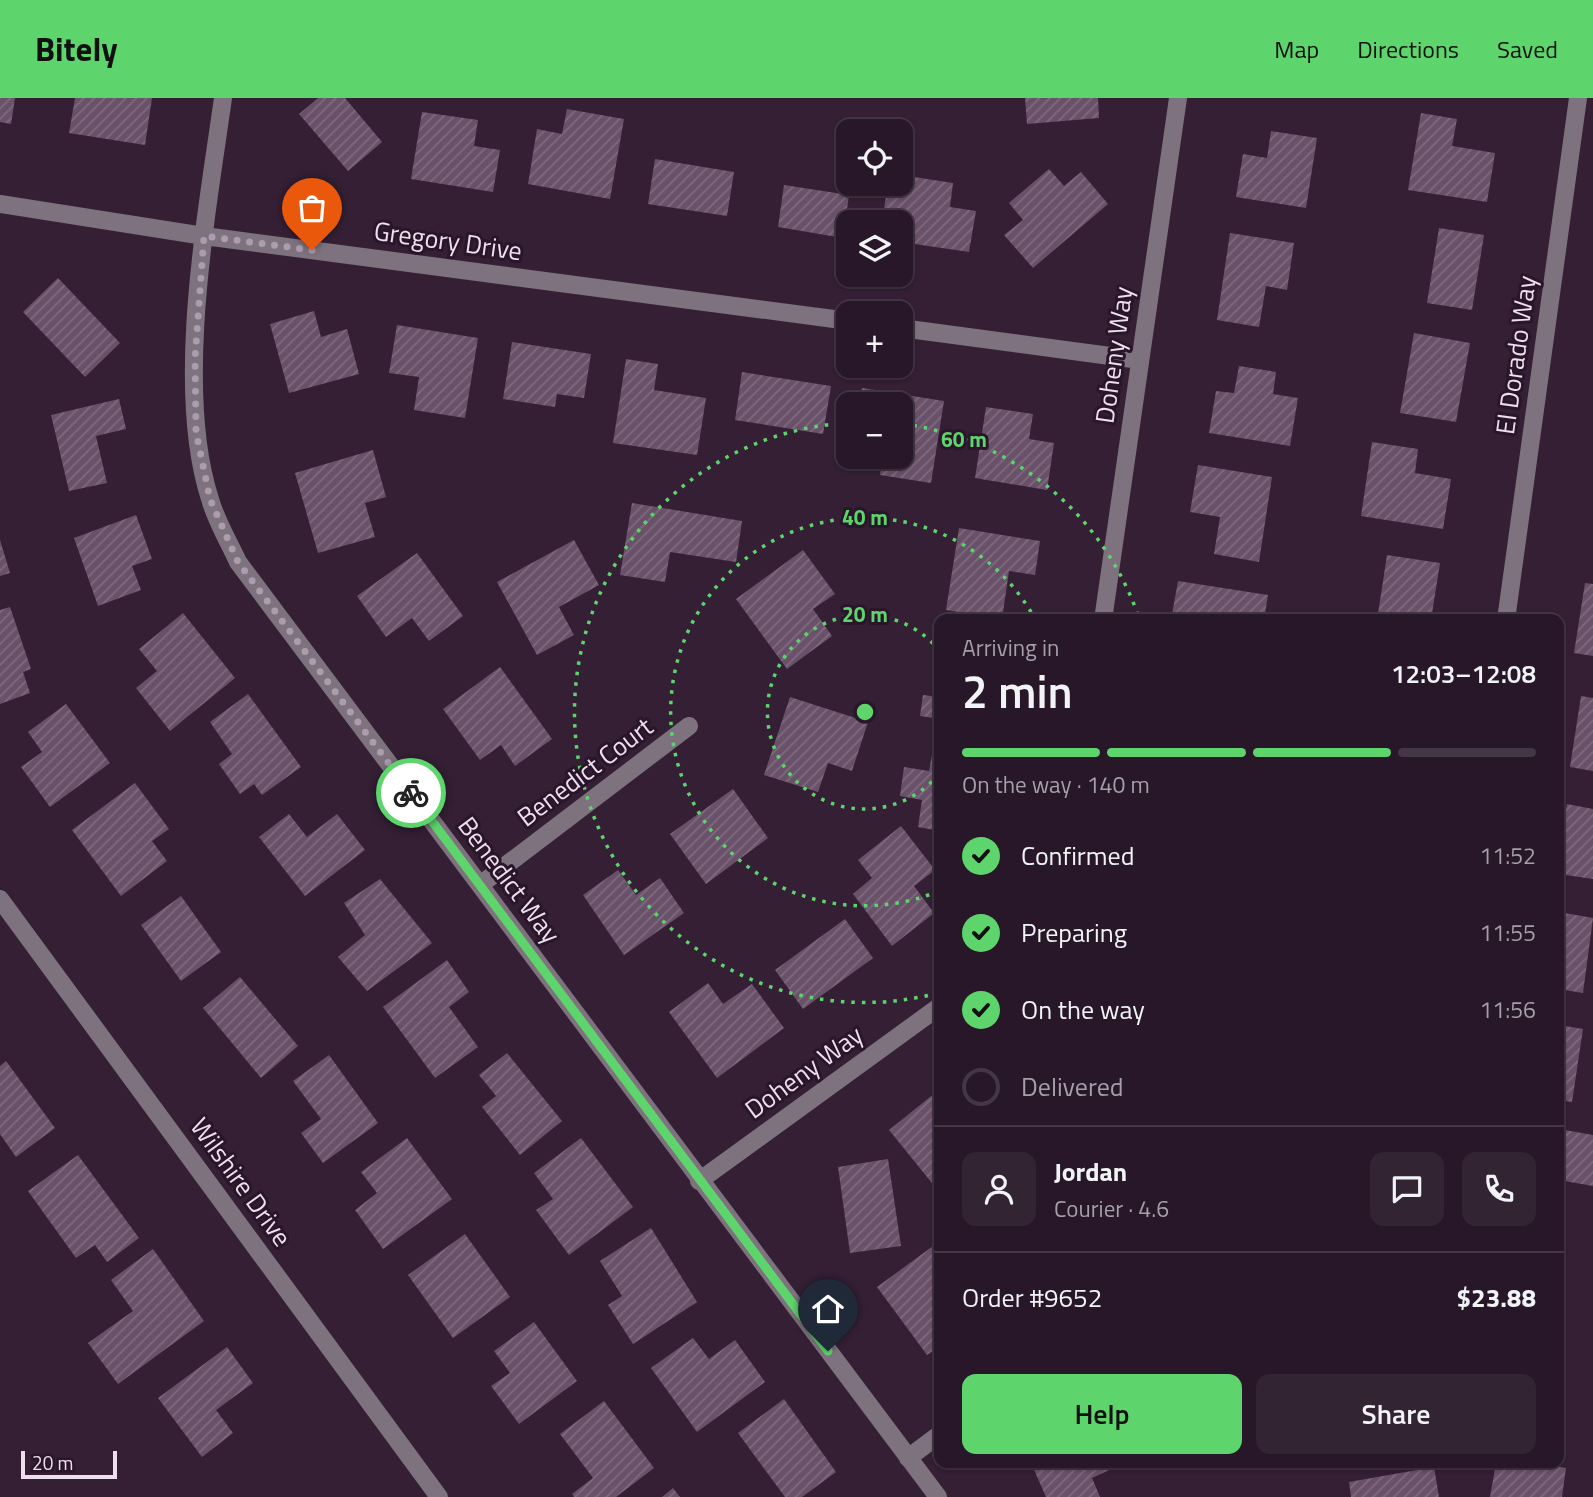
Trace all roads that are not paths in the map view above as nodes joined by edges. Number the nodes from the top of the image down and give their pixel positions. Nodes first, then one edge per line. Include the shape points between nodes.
1 (223, 98) edge
2 (1178, 98) edge
3 (1578, 98) edge
4 (0, 204) edge
5 (204, 236) junction
6 (836, 319) edge
7 (913, 330) edge
8 (1140, 360) junction
9 (1103, 614) edge
10 (1507, 614) edge
11 (689, 726) dead end
12 (480, 885) junction
13 (0, 899) edge
14 (934, 1010) edge
15 (699, 1181) junction
16 (934, 1438) edge
17 (908, 1458) junction
18 (439, 1497) edge
19 (938, 1497) edge

1 - 5 street, Benedict Way
2 - 8 street, Doheny Way
3 - 10 street, El Dorado Way
4 - 5 street, Gregory Drive
5 - 6 street, Gregory Drive
5 - 12 street, Benedict Way via 195,359 196,432 210,499 238,562
7 - 8 street
8 - 9 street, Doheny Way
11 - 12 street, Benedict Court
12 - 15 street, Benedict Way
13 - 18 street, Wilshire Drive
14 - 15 street, Doheny Way
15 - 17 street, Benedict Way
16 - 17 street
17 - 19 street, Benedict Way

